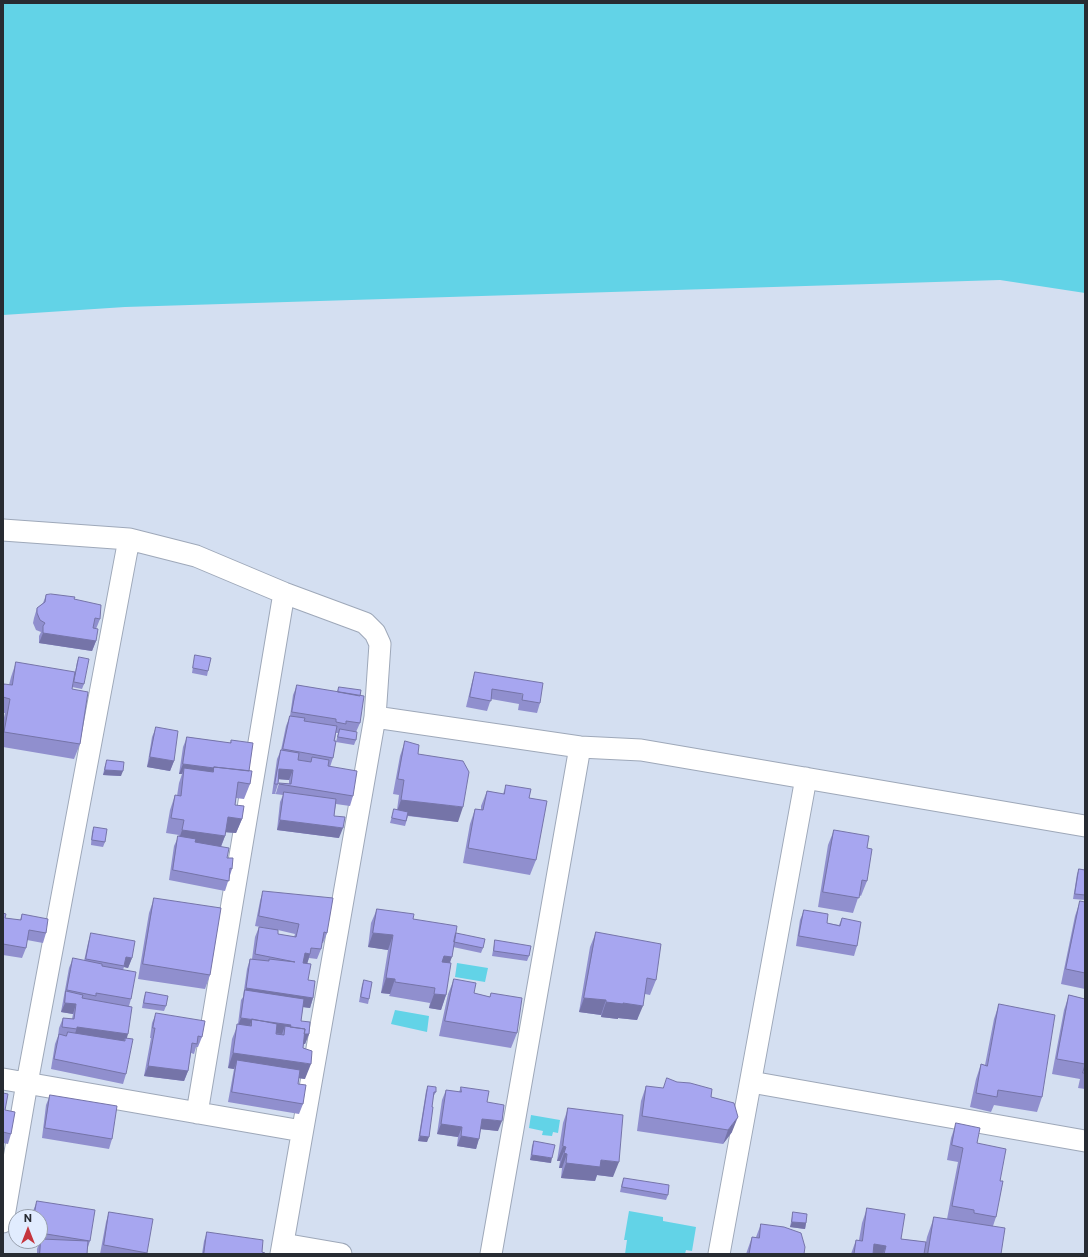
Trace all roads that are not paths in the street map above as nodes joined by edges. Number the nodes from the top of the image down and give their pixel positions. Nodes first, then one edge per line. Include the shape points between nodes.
1 (3, 530) edge
2 (129, 539) junction
3 (284, 593) junction
4 (375, 717) junction
5 (580, 747) junction
6 (806, 778) junction
7 (1085, 826) edge
8 (3, 1079) edge
9 (751, 1082) junction
10 (27, 1083) junction
11 (196, 1113) junction
12 (302, 1131) junction
13 (1085, 1141) edge
14 (3, 1222) edge
15 (282, 1249) edge
16 (341, 1254) edge
17 (491, 1254) edge
18 (719, 1254) edge

1 - 2 street
2 - 3 street via 196,556
2 - 10 street
3 - 4 street via 364,623 375,633 380,644
3 - 11 street
4 - 5 street
4 - 12 street
5 - 6 street via 641,750
5 - 17 street
6 - 7 street
6 - 9 street
8 - 10 street
9 - 13 street
9 - 18 street
10 - 11 street
10 - 14 street
11 - 12 street
12 - 15 street
15 - 16 street

